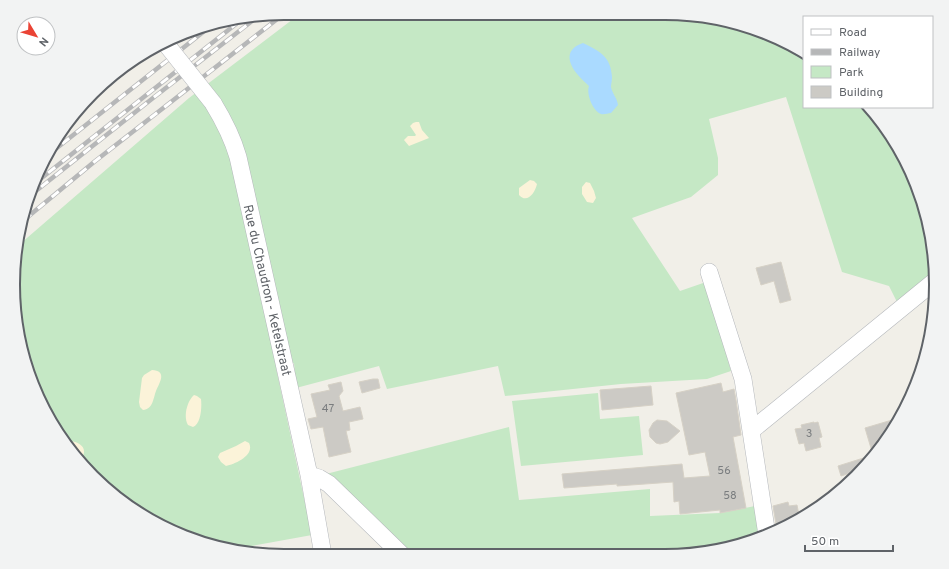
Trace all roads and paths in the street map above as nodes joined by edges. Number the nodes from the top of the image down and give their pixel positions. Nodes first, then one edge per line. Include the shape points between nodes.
1 (168, 47) edge
2 (709, 272) dead end
3 (929, 286) edge
4 (752, 430) junction
5 (309, 475) junction
6 (766, 529) edge
7 (322, 549) edge
8 (396, 549) edge

1 - 5 street, Rue du Chaudron - Ketelstraat, bridge via 213,103 233,139
2 - 4 street via 743,379
3 - 4 street
4 - 6 street
5 - 7 street, Rue du Chaudron - Ketelstraat
5 - 8 street via 329,484

